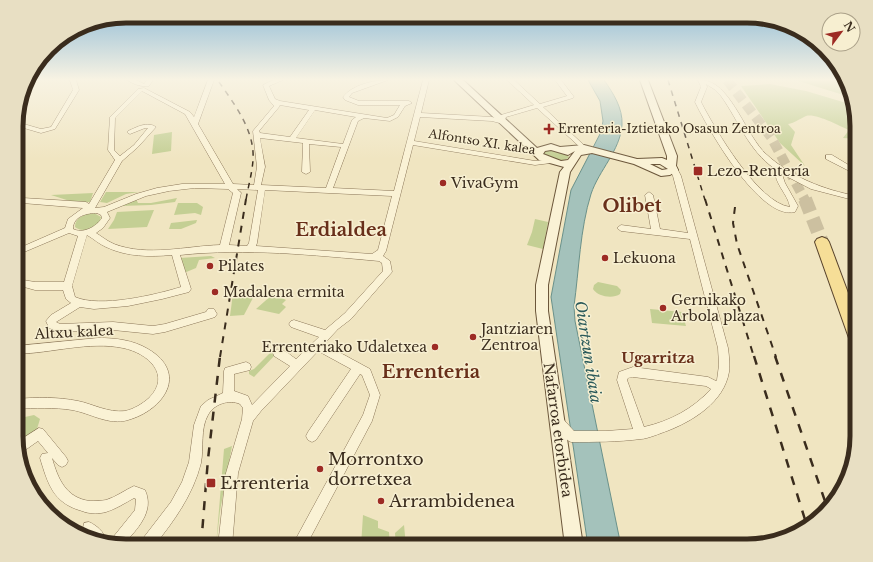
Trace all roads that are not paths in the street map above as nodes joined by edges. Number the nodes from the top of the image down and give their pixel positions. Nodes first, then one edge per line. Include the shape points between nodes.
1 (67, 106) edge
2 (124, 106) edge
3 (176, 106) edge
4 (201, 106) edge
5 (277, 106) edge
6 (302, 106) edge
7 (402, 106) edge
8 (419, 106) edge
9 (485, 106) edge
10 (537, 106) joint
11 (653, 106) edge
12 (700, 106) edge
13 (729, 106) edge
14 (314, 108) junction
15 (199, 110) junction
16 (188, 113) junction
17 (417, 115) junction
18 (363, 116) junction
19 (195, 122) junction
20 (502, 122) junction
21 (23, 126) edge
22 (130, 132) dead end
23 (256, 134) junction
24 (519, 137) junction
25 (292, 139) junction
26 (306, 141) junction
27 (410, 142) junction
28 (346, 146) junction
29 (548, 147) junction
30 (562, 149) junction
31 (588, 149) junction
32 (669, 151) junction
33 (539, 154) junction
34 (829, 157) dead end
35 (119, 160) junction
36 (572, 160) junction
37 (554, 162) junction
38 (655, 164) junction
39 (779, 167) junction
40 (670, 169) junction
41 (850, 169) edge
42 (306, 172) dead end
43 (565, 172) junction
44 (229, 182) junction
45 (249, 188) junction
46 (329, 190) junction
47 (649, 195) dead end
48 (850, 197) edge
49 (396, 199) junction
50 (23, 200) edge
51 (87, 211) junction
52 (101, 211) junction
53 (621, 228) dead end
54 (69, 230) junction
55 (656, 232) junction
56 (85, 233) junction
57 (692, 236) junction
58 (822, 242) tunnel mouth
59 (224, 248) junction
60 (23, 249) edge
61 (249, 249) junction
62 (175, 251) junction
63 (373, 257) junction
64 (23, 284) edge
65 (67, 286) junction
66 (79, 303) junction
67 (211, 312) dead end
68 (850, 319) edge
69 (294, 324) dead end
70 (326, 335) junction
71 (316, 345) junction
72 (23, 349) edge
73 (278, 353) dead end
74 (297, 365) junction
75 (246, 367) dead end
76 (358, 368) junction
77 (718, 388) junction
78 (228, 397) junction
79 (23, 404) edge
80 (248, 419) junction
81 (557, 420) junction
82 (641, 434) junction
83 (312, 436) dead end
84 (570, 436) junction
85 (24, 444) edge
86 (561, 451) junction
87 (46, 458) dead end
88 (62, 461) dead end
89 (89, 528) dead end
90 (96, 535) edge
91 (120, 539) edge
92 (151, 539) edge
93 (226, 539) edge
94 (303, 539) edge
95 (573, 539) edge

1 - 21 street via 55,126 40,131
2 - 35 street via 112,118 111,150
3 - 16 street
4 - 15 street
5 - 23 street via 257,129
6 - 14 street
7 - 18 street via 390,120
8 - 17 street
9 - 20 main road
10 - 20 street via 503,116
10 - 31 street
11 - 32 main road
12 - 39 street via 722,146 745,176 777,208 792,210 794,206 779,178
13 - 39 street via 753,144
14 - 18 street
14 - 25 street
15 - 16 street
15 - 19 street
16 - 19 street
17 - 20 street via 492,119
17 - 27 street
18 - 28 street via 356,120
19 - 44 street
20 - 24 main road
22 - 35 street via 144,126 154,127
23 - 25 street
23 - 45 street via 262,167
24 - 29 main road
24 - 33 main road
25 - 26 street
26 - 28 street
26 - 42 street
27 - 37 street, Alfontso XI. kalea via 535,163
27 - 49 street
28 - 46 street
29 - 30 main road
29 - 33 main road via 540,149
30 - 31 main road
30 - 36 main road via 570,152
31 - 36 main road via 581,151
31 - 38 main road
32 - 38 main road
32 - 40 main road via 672,158
33 - 37 main road via 544,159
34 - 41 street
35 - 51 street
36 - 37 main road
36 - 43 main road, Nafarroa etorbidea
37 - 43 main road
38 - 40 main road
39 - 48 street via 808,184
40 - 57 street via 678,184
43 - 81 main road, Nafarroa etorbidea via 541,297
44 - 45 street
44 - 52 street via 158,190
45 - 46 street
45 - 59 street
45 - 61 street via 253,243
46 - 49 street
47 - 55 street
49 - 63 street via 382,251
50 - 51 street via 86,205
51 - 52 street
51 - 54 street via 71,221
52 - 56 street via 106,215 105,221
53 - 55 street
54 - 56 street
54 - 60 street
55 - 57 street
56 - 62 street via 121,249 147,252
56 - 65 street
57 - 77 street via 721,340 725,370
58 - 68 main road
59 - 61 street
59 - 62 street
61 - 63 street
62 - 66 street via 186,289 150,300 105,304
63 - 70 street via 386,261 388,272 348,316
64 - 65 street via 36,287
65 - 66 street via 72,300
66 - 67 street via 54,318 51,321 52,325 60,328 113,326 153,330 212,314
69 - 70 street
70 - 71 street
71 - 74 street
71 - 76 street
72 - 79 street, Altxu kalea via 100,343 122,344 150,355 161,366 165,378 162,389 154,401 143,409 125,416 114,416 78,406
73 - 74 street
74 - 80 street
75 - 78 street via 229,370
76 - 83 street
76 - 94 street via 366,372 371,383 375,395 373,405
77 - 82 street via 710,398 679,421
77 - 82 street via 708,382 633,372 623,375 622,380
78 - 80 street via 237,396 244,400 248,408
78 - 92 street via 209,406 202,414 195,460 187,485 176,507
80 - 93 street via 232,473
81 - 84 street
81 - 86 main road, Nafarroa etorbidea
82 - 84 street
84 - 86 street
85 - 88 street via 40,433
86 - 95 main road, Nafarroa etorbidea
87 - 91 street via 51,476 64,498 73,503 95,508 106,506 134,492 141,494 143,500 140,514
89 - 90 street

